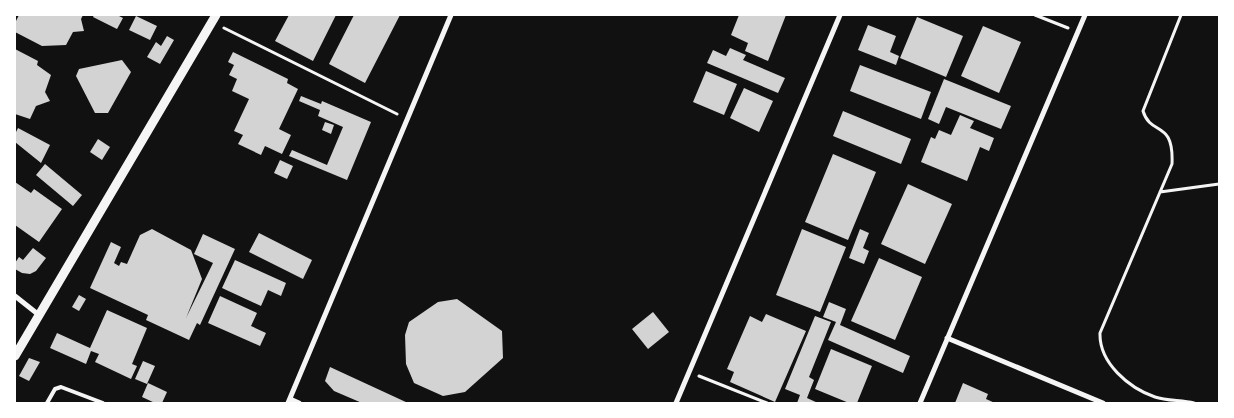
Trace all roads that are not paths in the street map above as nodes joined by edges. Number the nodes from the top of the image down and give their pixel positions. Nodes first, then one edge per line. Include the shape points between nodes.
1 (451, 15) edge
2 (840, 15) edge
3 (1085, 15) edge
4 (214, 18) edge
5 (15, 296) edge
6 (39, 315) junction
7 (947, 338) junction
8 (15, 356) edge
9 (289, 401) edge
10 (47, 403) edge
11 (103, 403) edge
12 (299, 403) edge
13 (676, 403) edge
14 (920, 403) edge
15 (1103, 403) edge

1 - 9 street
2 - 13 street
3 - 7 street
4 - 6 street
5 - 6 street
6 - 8 street
7 - 14 street
7 - 15 street
9 - 12 street
10 - 11 lane via 55,389 62,387

